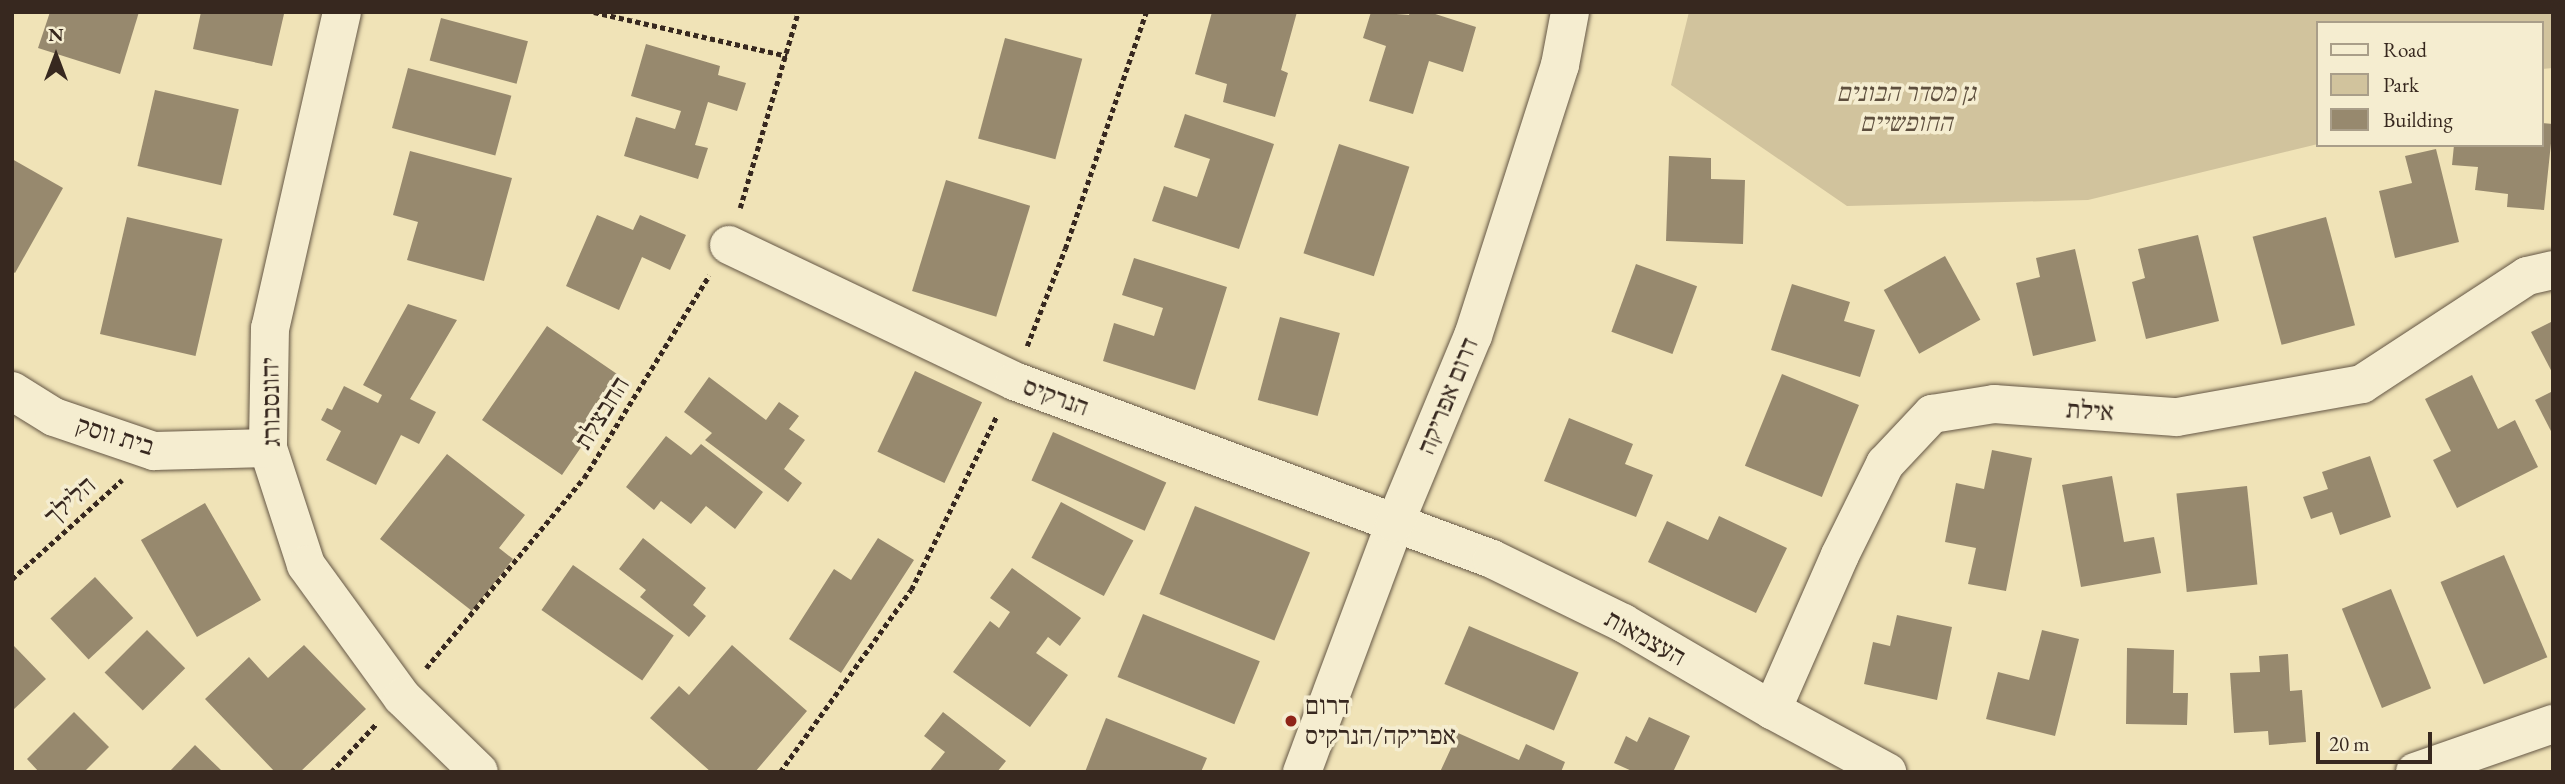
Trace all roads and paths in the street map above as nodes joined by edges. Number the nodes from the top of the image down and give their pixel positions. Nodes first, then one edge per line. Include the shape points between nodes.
1 (342, 12) edge
2 (594, 12) edge
3 (798, 12) edge
4 (1570, 12) edge
5 (787, 55) junction
6 (729, 245) junction
7 (2553, 270) edge
8 (12, 391) edge
9 (268, 448) junction
10 (154, 451) junction
11 (1395, 523) junction
12 (12, 579) edge
13 (402, 697) junction
14 (1772, 710) junction
15 (2553, 724) edge
16 (331, 772) edge
17 (479, 772) edge
18 (1302, 772) edge
19 (1887, 772) edge
20 (2415, 772) edge

1 - 9 street, יהונסבורג via 270,328
2 - 5 path
3 - 5 path, החבצלת
4 - 11 street, דרום אפריקה via 1560,65 1473,336
5 - 6 path, החבצלת
6 - 11 street, הנרקיס via 1014,381
6 - 13 path, החבצלת via 584,478
7 - 14 street, אילת via 2527,276 2362,384 2177,417 1994,404 1932,414 1885,464
8 - 10 street, בית ווסק via 54,416
9 - 10 street, בית ווסק
9 - 13 street, יהונסבורג via 306,565
10 - 12 path, הלילך
11 - 14 street, העצמאות via 1492,559 1623,623
11 - 18 street, דרום אפריקה
13 - 16 path, החבצלת
13 - 17 street, יהונסבורג
14 - 19 street, העצמאות
15 - 20 street

